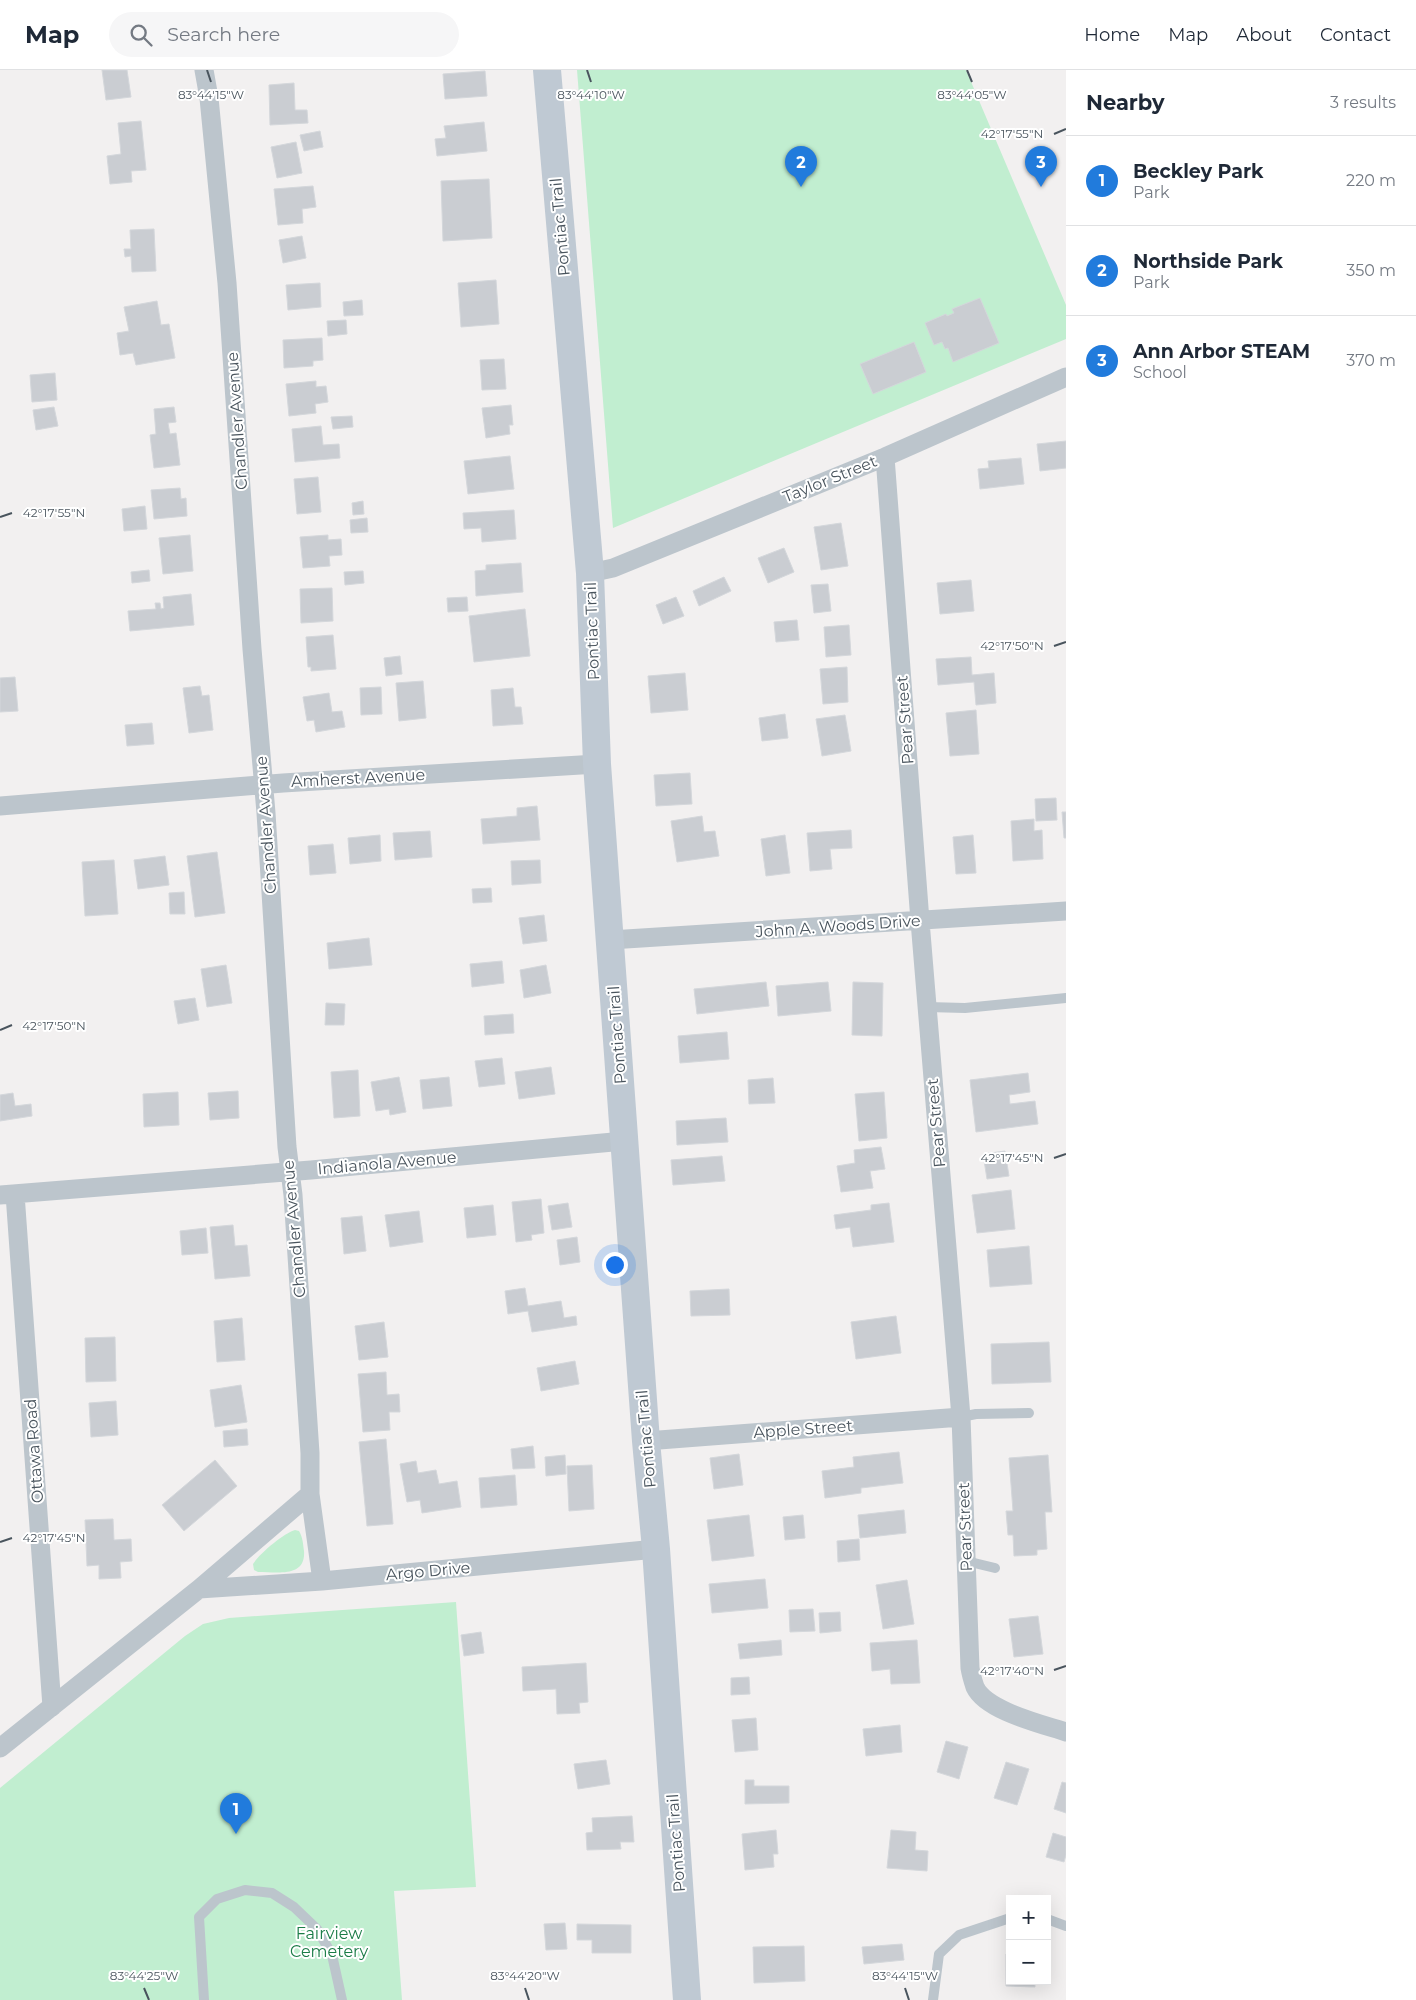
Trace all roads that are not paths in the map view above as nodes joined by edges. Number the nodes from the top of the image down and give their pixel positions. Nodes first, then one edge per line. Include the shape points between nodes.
1 (204, 70) edge
2 (547, 70) edge
3 (1066, 377) edge
4 (885, 457) junction
5 (590, 573) junction
6 (597, 764) junction
7 (263, 784) junction
8 (0, 806) edge
9 (1066, 911) edge
10 (920, 921) junction
11 (610, 940) junction
12 (1066, 998) edge
13 (927, 1007) junction
14 (624, 1141) junction
15 (289, 1172) junction
16 (8, 1194) edge
17 (1029, 1412) dead end
18 (961, 1416) junction
19 (646, 1441) junction
20 (310, 1494) junction
21 (656, 1549) junction
22 (966, 1561) junction
23 (996, 1568) dead end
24 (322, 1581) junction
25 (199, 1589) junction
26 (52, 1708) junction
27 (1066, 1732) edge
28 (0, 1748) edge
29 (1006, 1919) edge
30 (1051, 1920) edge
31 (1066, 1926) edge
32 (204, 2000) edge
33 (342, 2000) edge
34 (687, 2000) edge
35 (933, 2000) edge

1 - 7 street, Chandler Avenue via 227,283
2 - 5 main road, Pontiac Trail
3 - 4 street, Taylor Street
4 - 5 street, Taylor Street via 624,564
4 - 10 street, Pear Street
5 - 6 main road, Pontiac Trail
6 - 7 street, Amherst Avenue
6 - 11 main road, Pontiac Trail
7 - 8 street, Amherst Avenue
7 - 15 street, Chandler Avenue
9 - 10 street, John A. Woods Drive
10 - 11 street, John A. Woods Drive
10 - 13 street, Pear Street
11 - 14 main road, Pontiac Trail
12 - 13 lane via 965,1008
13 - 18 street, Pear Street
14 - 15 street, Indianola Avenue
14 - 19 main road, Pontiac Trail
15 - 16 street, Indianola Avenue
15 - 20 street, Chandler Avenue via 309,1433
16 - 26 street, Ottawa Road
17 - 18 lane
18 - 19 street, Apple Street
18 - 22 street, Pear Street
19 - 21 main road, Pontiac Trail
20 - 24 street, Chandler Avenue
20 - 25 street
21 - 24 street, Argo Drive
21 - 34 main road, Pontiac Trail
22 - 23 lane
22 - 27 street, Pear Street via 970,1668 976,1688 1006,1712
24 - 25 street, Argo Drive
25 - 26 street
26 - 28 street
29 - 35 lane via 959,1934 939,1954
30 - 31 lane
32 - 33 lane via 198,1917 217,1899 245,1890 272,1893 294,1907 317,1929 332,1955

